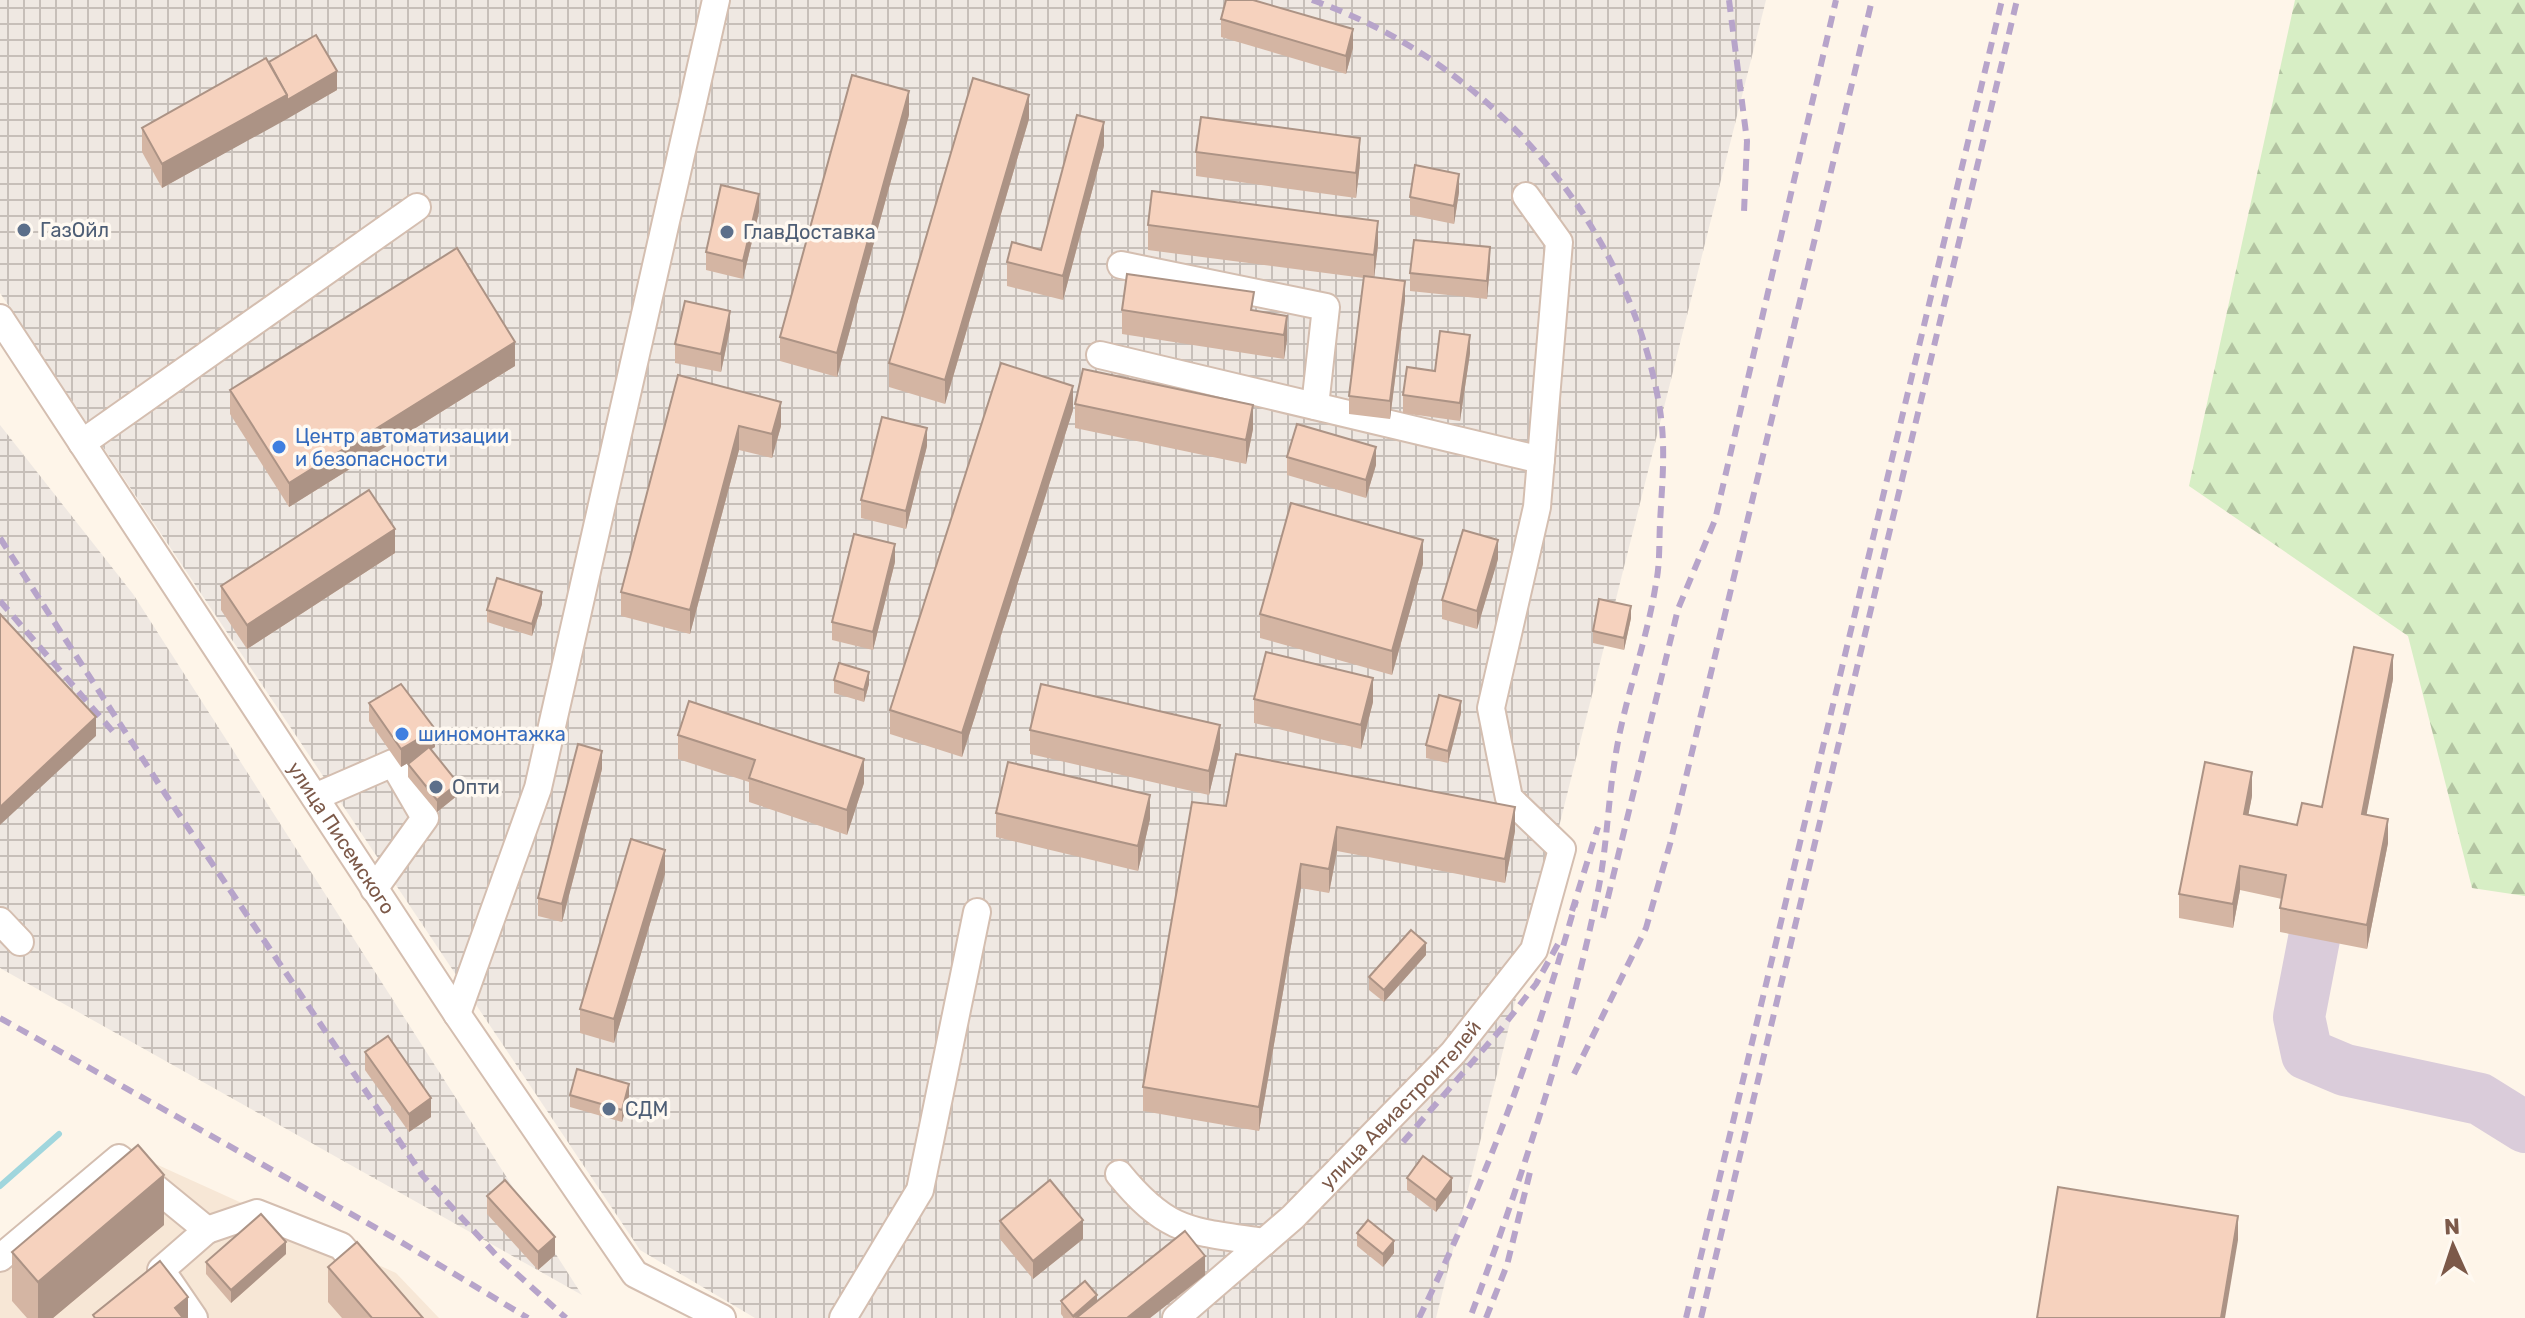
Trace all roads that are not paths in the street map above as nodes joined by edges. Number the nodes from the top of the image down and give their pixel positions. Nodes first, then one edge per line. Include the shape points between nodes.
1 (716, 0) edge
2 (1526, 196) dead end
3 (417, 207) dead end
4 (1121, 265) dead end
5 (0, 318) edge
6 (1100, 355) dead end
7 (1315, 406) junction
8 (82, 443) junction
9 (1541, 460) junction
10 (315, 797) junction
11 (374, 889) junction
12 (977, 912) dead end
13 (0, 921) edge
14 (20, 942) dead end
15 (457, 1014) junction
16 (1119, 1174) dead end
17 (207, 1230) junction
18 (1264, 1242) junction
19 (0, 1258) edge
20 (161, 1270) junction
21 (138, 1289) edge
22 (194, 1318) edge
23 (403, 1318) edge
24 (722, 1318) edge
25 (843, 1318) edge
26 (1176, 1318) edge

1 - 15 street via 538,788
2 - 9 street via 1559,242
3 - 8 street
4 - 7 street via 1326,307
5 - 8 street, улица Писемского
6 - 7 street
7 - 9 street
8 - 10 street, улица Писемского
9 - 18 street, улица Авиастроителей via 1537,507 1491,708 1509,798 1562,849 1534,950 1453,1053
10 - 11 street, улица Писемского
10 - 11 street via 393,763 425,818
11 - 15 street, улица Писемского
12 - 25 street via 920,1190
13 - 14 street
15 - 24 street, улица Писемского via 635,1274
16 - 18 street via 1145,1206 1187,1231
17 - 19 street via 119,1158
17 - 20 street
17 - 23 street via 257,1213 341,1246
18 - 26 street, улица Авиастроителей
20 - 21 street
20 - 22 street

